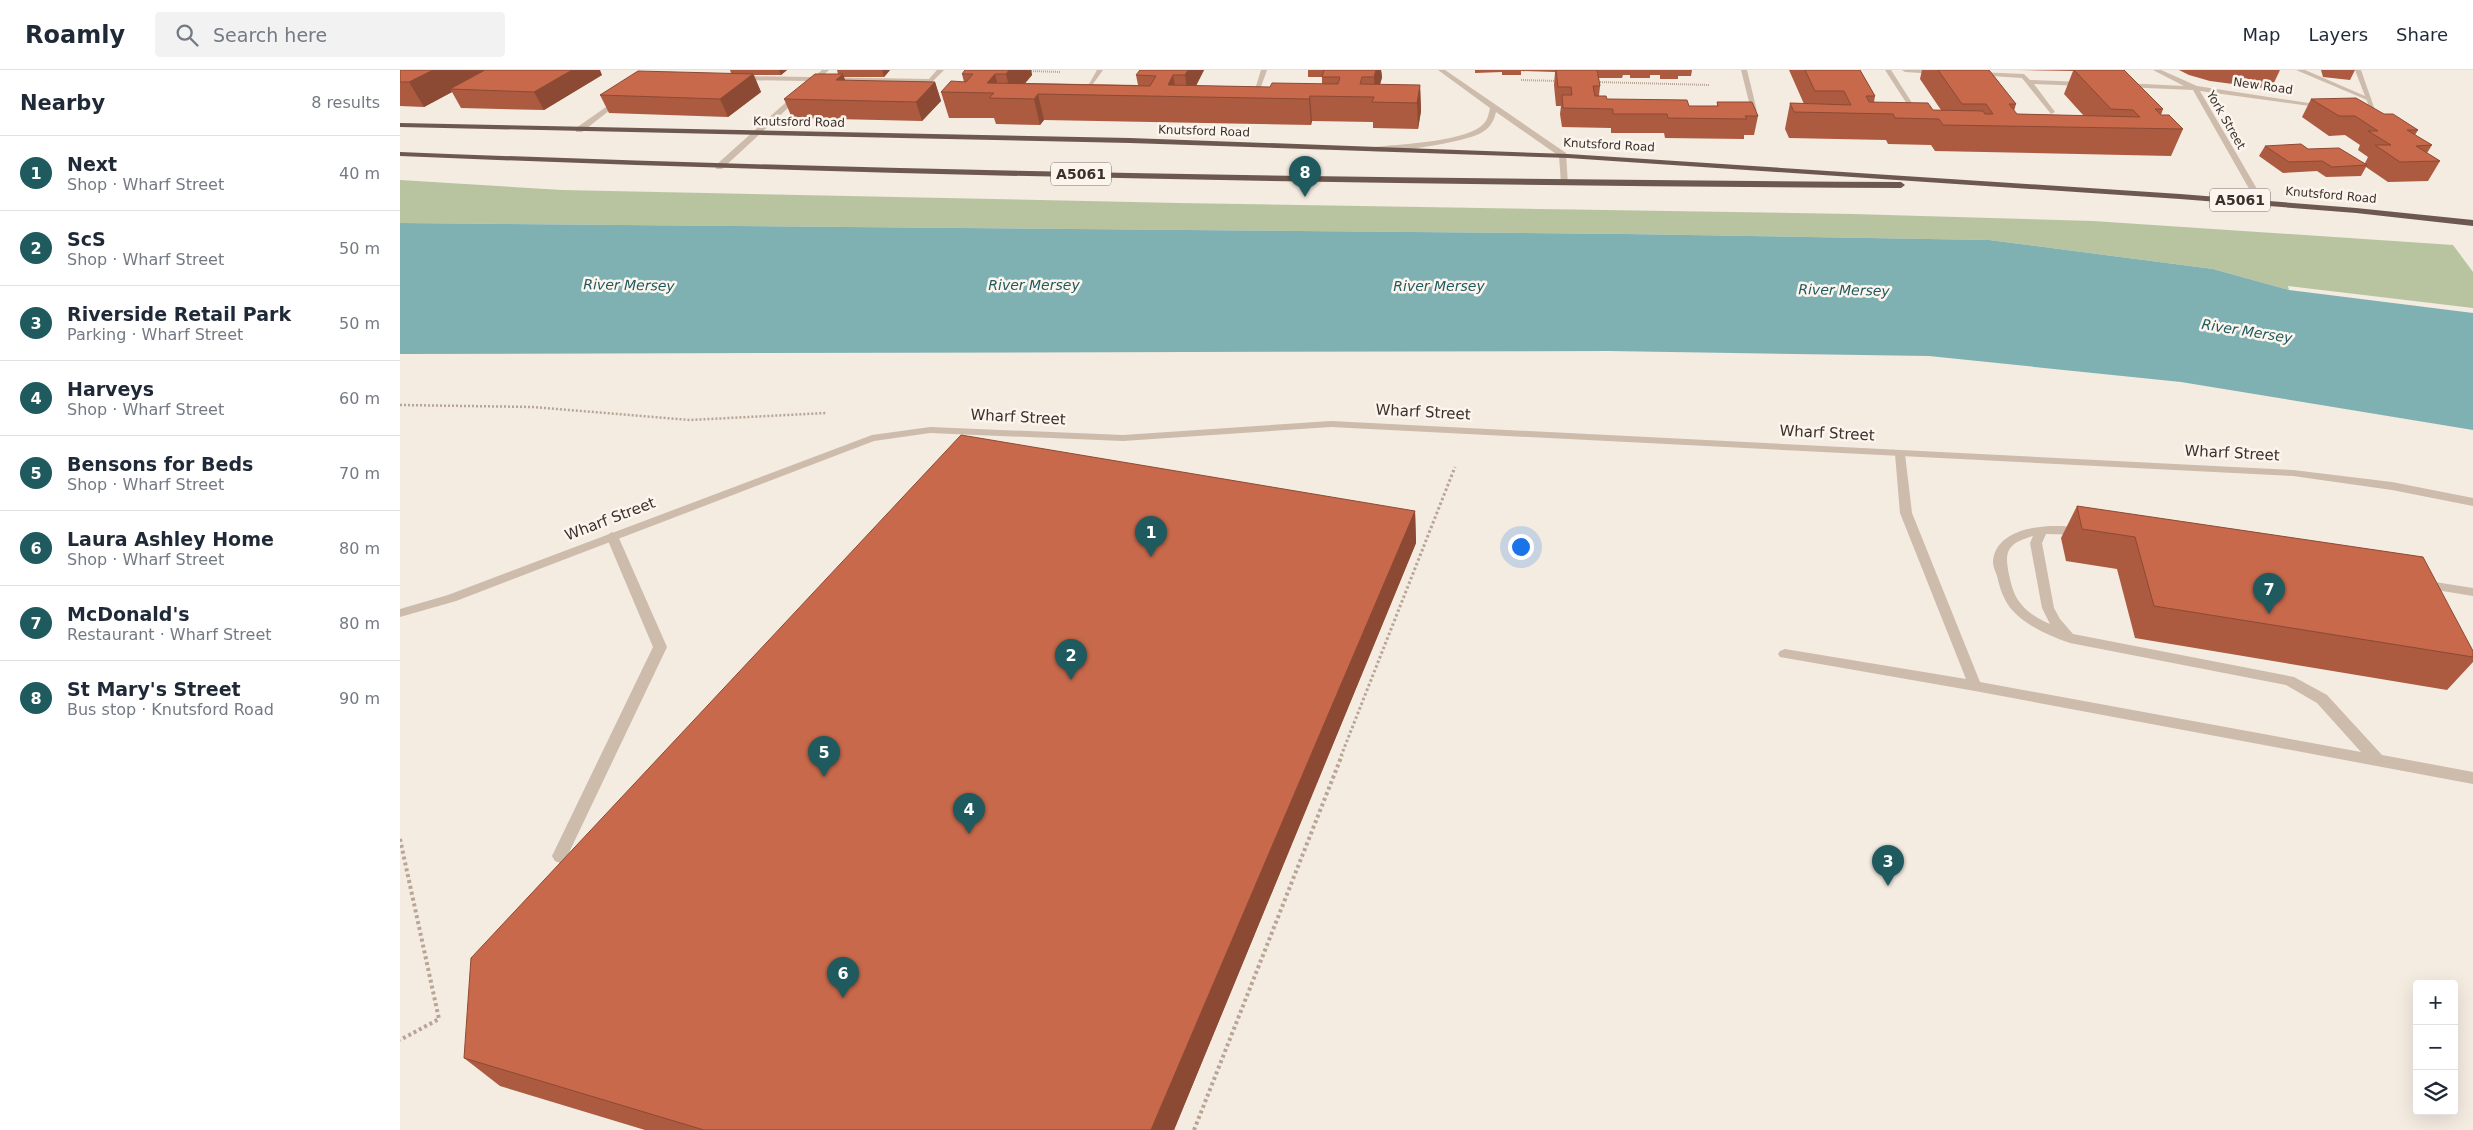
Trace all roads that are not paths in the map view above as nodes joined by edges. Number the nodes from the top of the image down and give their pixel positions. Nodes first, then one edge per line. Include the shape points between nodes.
1 (826, 70) edge
2 (941, 70) edge
3 (1264, 70) edge
4 (1441, 70) edge
5 (1744, 70) edge
6 (1888, 70) edge
7 (1905, 70) edge
8 (2156, 70) edge
9 (2299, 70) edge
10 (2358, 70) edge
11 (1099, 71) edge
12 (1944, 72) edge
13 (1964, 73) edge
14 (730, 77) edge
15 (817, 79) junction
16 (2030, 82) junction
17 (1092, 83) edge
18 (2088, 84) edge
19 (2117, 85) edge
20 (2195, 88) junction
21 (629, 93) edge
22 (1255, 95) edge
23 (2369, 99) junction
24 (1911, 106) edge
25 (1494, 107) junction
26 (2336, 107) edge
27 (1755, 110) edge
28 (2355, 110) edge
29 (2051, 112) dead end
30 (400, 125) edge
31 (579, 130) junction
32 (756, 134) junction
33 (1375, 149) junction
34 (400, 154) edge
35 (1563, 155) junction
36 (719, 168) junction
37 (1565, 183) junction
38 (2007, 185) junction
39 (2260, 201) junction
40 (2473, 223) edge
41 (1900, 454) junction
42 (2473, 502) edge
43 (2042, 530) junction
44 (2094, 534) edge
45 (612, 536) junction
46 (2405, 581) edge
47 (2473, 592) edge
48 (400, 612) edge
49 (2070, 638) junction
50 (1786, 654) dead end
51 (1975, 686) junction
52 (2379, 762) junction
53 (2473, 778) edge
54 (560, 856) dead end

1 - 15 street
2 - 15 street via 931,81
3 - 22 street
4 - 25 street
5 - 27 street
6 - 24 street
7 - 12 street
8 - 20 street, York Street
9 - 23 street
10 - 23 street
11 - 17 street
13 - 16 street via 2024,76
14 - 15 street
15 - 32 street
16 - 18 street
16 - 29 street
19 - 20 street, New Road
20 - 26 street, New Road
20 - 39 street, York Street
21 - 31 street
23 - 28 street via 2374,112
25 - 33 street via 1488,125 1473,135 1443,142
25 - 35 street
30 - 31 highway, Knutsford Road / A5061
31 - 32 highway, Knutsford Road / A5061
32 - 33 highway, Knutsford Road / A5061 via 1193,142
32 - 36 street
33 - 35 highway, Knutsford Road / A5061
34 - 36 highway, Knutsford Road / A5061
35 - 37 street
35 - 38 highway, Knutsford Road / A5061 via 1773,166
36 - 37 highway, Knutsford Road / A5061
37 - 38 highway, Knutsford Road / A5061
38 - 39 highway, Knutsford Road / A5061
39 - 40 highway, Knutsford Road / A5061
41 - 42 street, Wharf Street via 2293,473 2392,486
41 - 45 street, Wharf Street via 1331,424 1123,438 930,430 872,438
41 - 51 street via 1906,513
43 - 44 street via 2065,529
43 - 49 street via 2036,543 2048,608 2055,622
43 - 49 street via 2019,536 2004,546 1999,562 2007,595 2039,626
45 - 48 street, Wharf Street via 452,598
45 - 54 street via 660,647
46 - 47 street
49 - 52 street via 2289,682 2322,700
50 - 51 street
51 - 52 street
52 - 53 street

